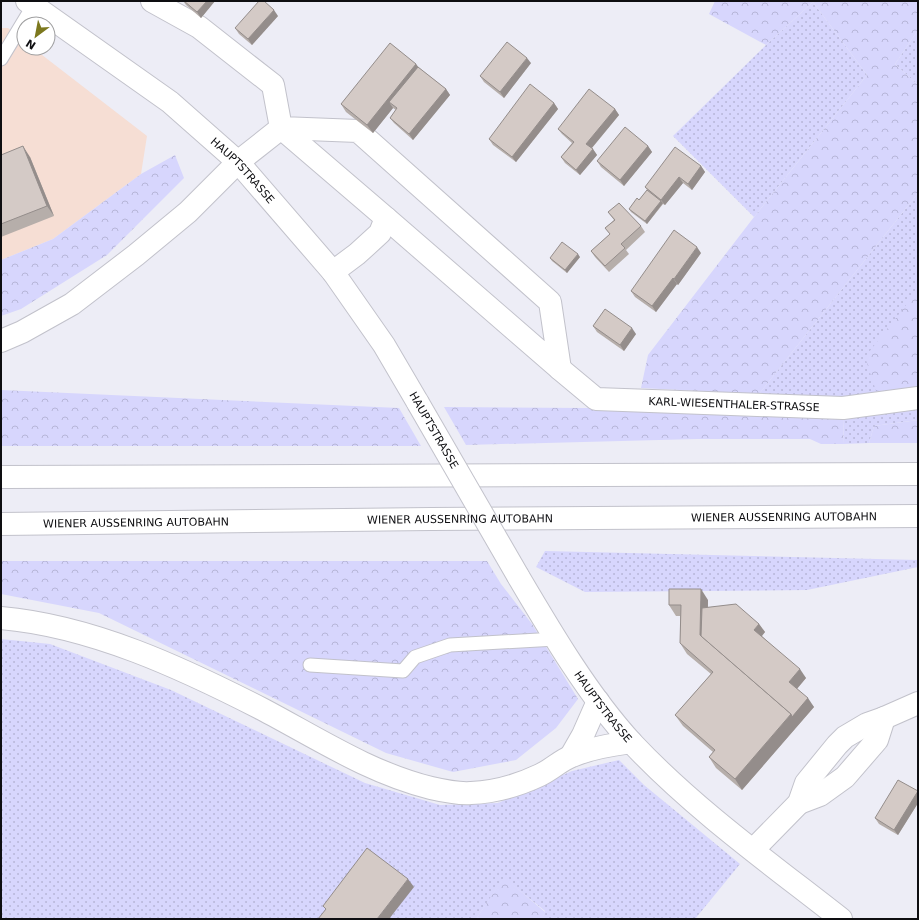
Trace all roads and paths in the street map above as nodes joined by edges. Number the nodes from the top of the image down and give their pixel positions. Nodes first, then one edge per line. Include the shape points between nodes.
1 (152, 1) edge
2 (30, 3) edge
3 (1, 59) edge
4 (281, 128) junction
5 (238, 162) junction
6 (386, 218) junction
7 (333, 272) junction
8 (1, 341) edge
9 (560, 369) junction
10 (918, 398) edge
11 (918, 474) edge
12 (1, 477) edge
13 (918, 516) edge
14 (1, 524) edge
15 (1, 618) edge
16 (556, 640) junction
17 (310, 665) dead end
18 (598, 701) junction
19 (918, 703) edge
20 (631, 742) junction
21 (571, 756) junction
22 (753, 850) junction
23 (841, 919) edge

1 - 4 main road via 199,27 273,85
2 - 3 lane
2 - 5 main road, HAUPTSTRASSE via 170,102
4 - 5 main road
4 - 6 main road
4 - 9 main road via 358,131 550,302
5 - 7 main road, HAUPTSTRASSE
5 - 8 main road via 188,212 72,304
6 - 7 main road via 380,233
6 - 9 main road
7 - 16 main road, HAUPTSTRASSE, bridge via 384,345
9 - 10 main road, KARL-WIESENTHALER-STRASSE via 596,398 843,408
11 - 12 main road
13 - 14 main road, WIENER AUSSENRING AUTOBAHN
15 - 21 main road via 58,627 138,652 262,709 384,773 442,791 470,793 498,790 541,775
16 - 17 lane via 450,645 415,657 403,671
16 - 18 main road, HAUPTSTRASSE
18 - 20 main road, HAUPTSTRASSE
18 - 21 main road
19 - 22 main road via 884,718 877,740 845,776 820,795 799,803
20 - 21 main road via 598,747
20 - 22 main road, HAUPTSTRASSE via 662,773
22 - 23 main road, HAUPTSTRASSE

